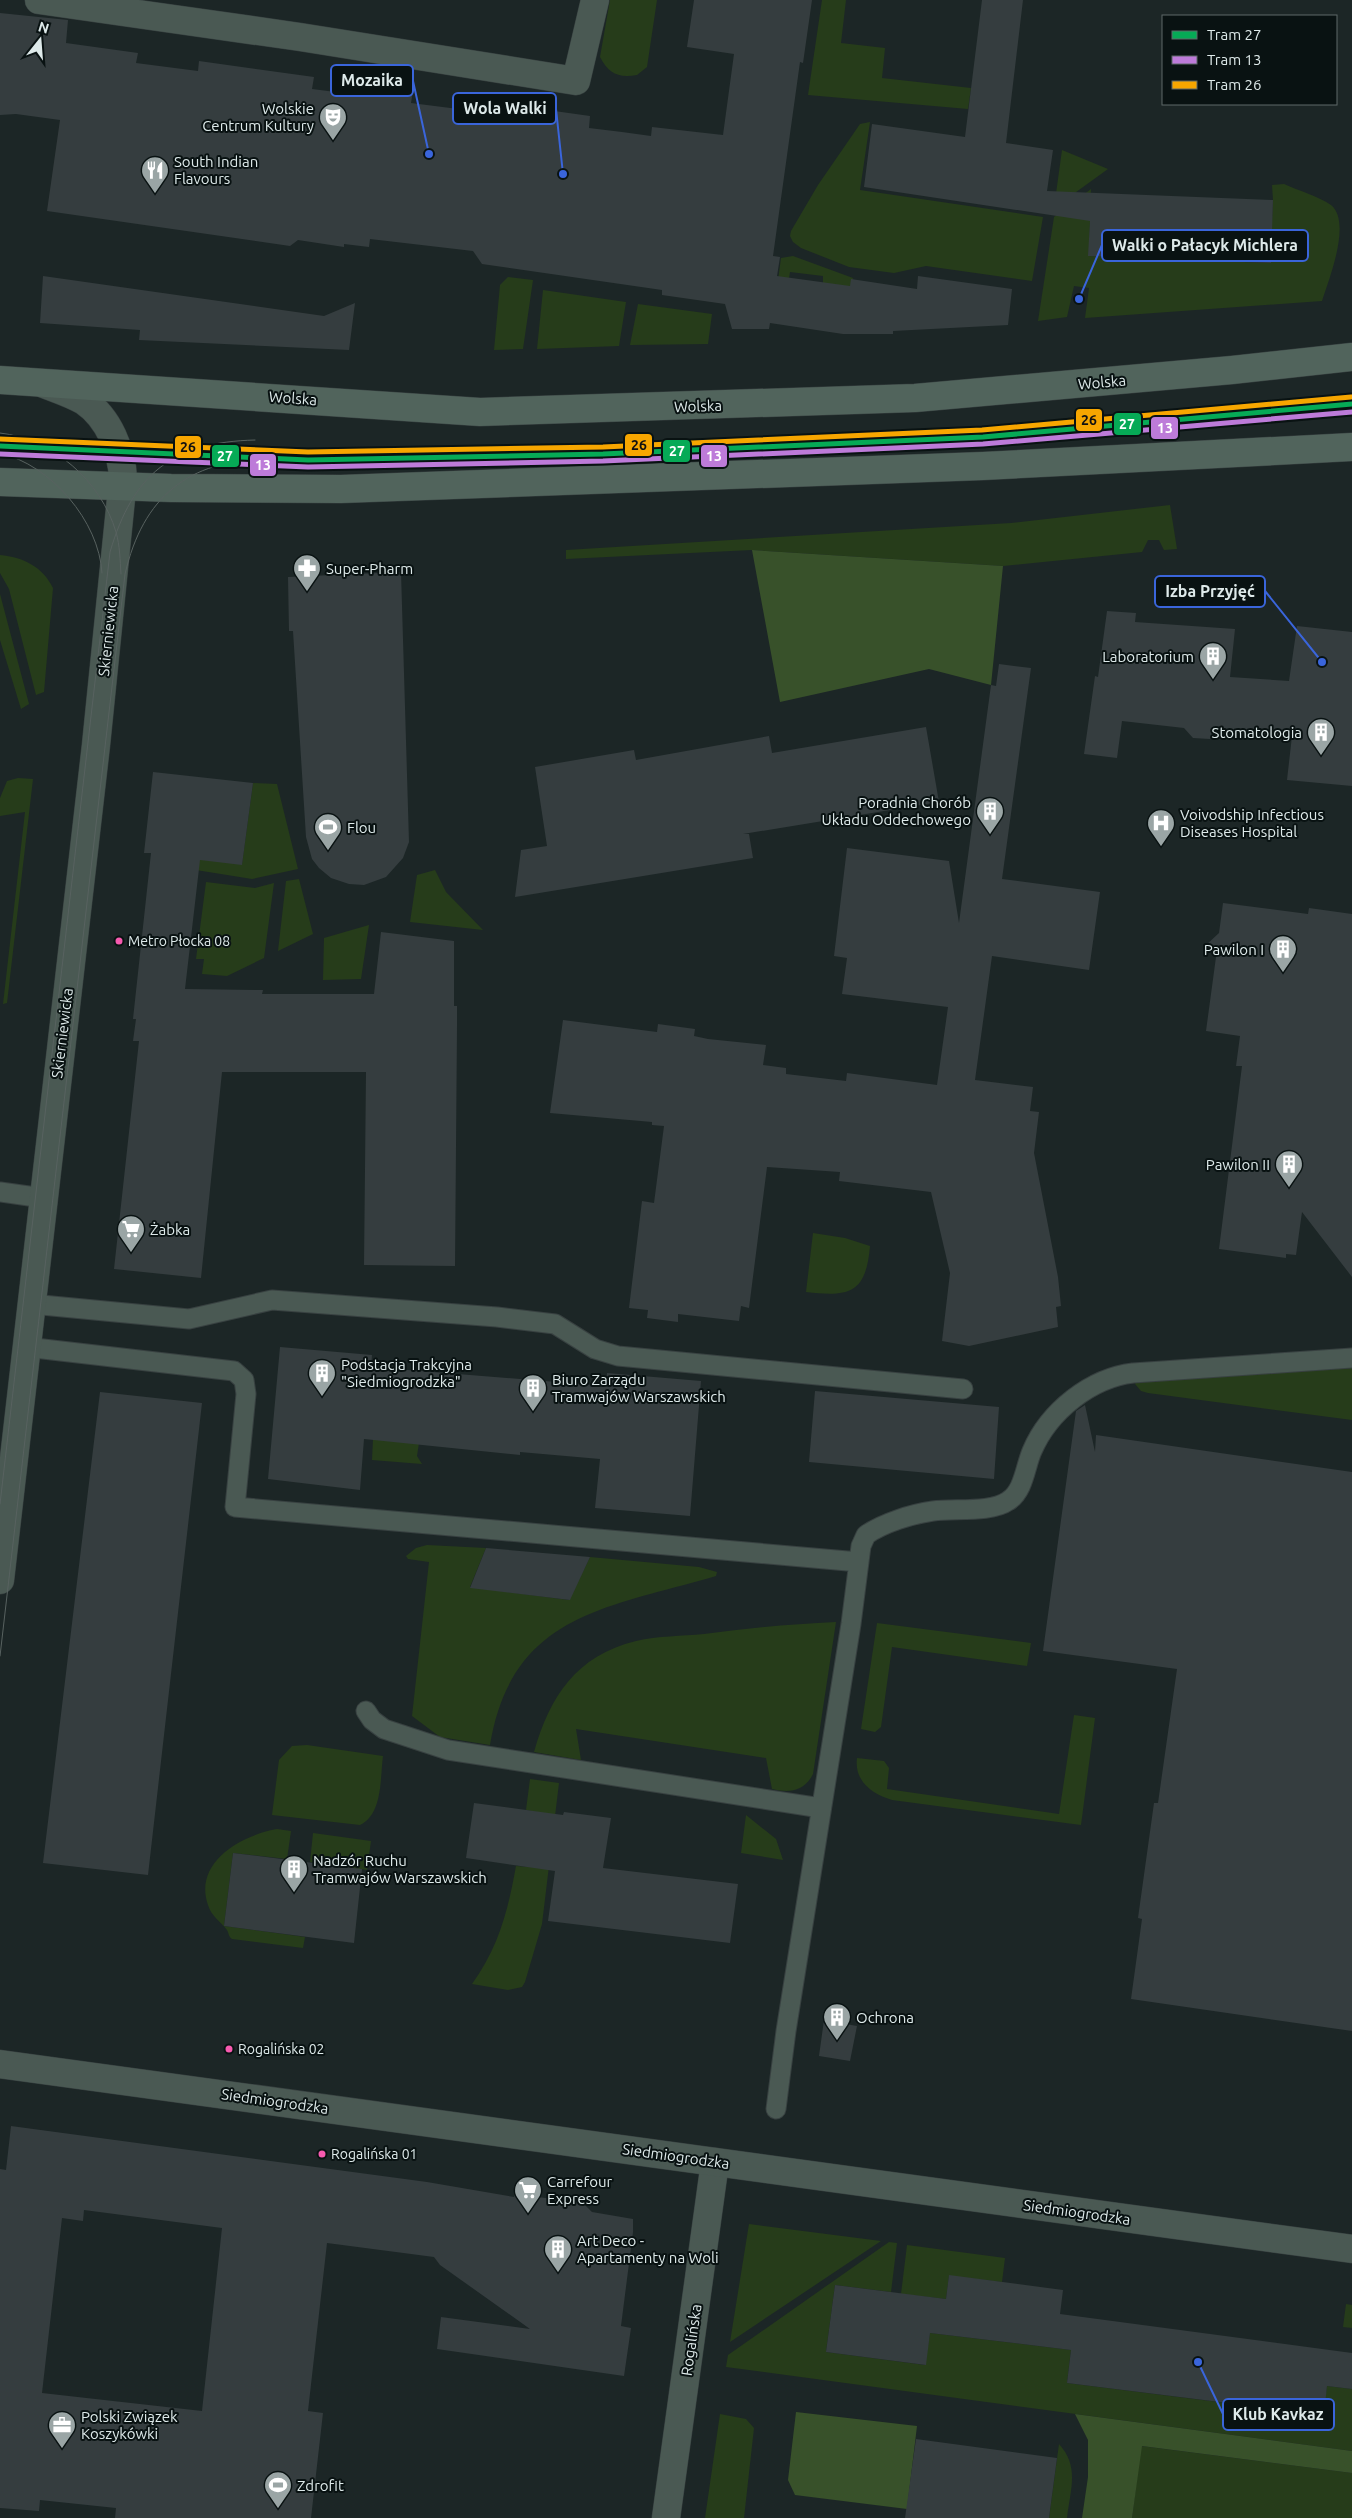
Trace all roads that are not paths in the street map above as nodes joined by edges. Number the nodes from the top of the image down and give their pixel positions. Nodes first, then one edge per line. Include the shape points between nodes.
1 (39, 0) edge
2 (595, 0) edge
3 (1352, 357) edge
4 (0, 380) edge
5 (42, 383) junction
6 (1352, 446) edge
7 (0, 482) edge
8 (123, 487) junction
9 (0, 1192) edge
10 (44, 1198) junction
11 (31, 1304) junction
12 (26, 1347) junction
13 (1352, 1358) edge
14 (963, 1389) dead end
15 (859, 1562) junction
16 (0, 1580) edge
17 (366, 1711) dead end
18 (821, 1808) junction
19 (0, 2064) edge
20 (776, 2110) dead end
21 (716, 2162) junction
22 (1352, 2249) edge
23 (666, 2518) edge

1 - 2 street via 576,81
3 - 5 main road, Wolska via 915,398 480,412
4 - 5 main road, Wolska
5 - 8 street, Wolska via 84,402 101,420 116,442 123,465
6 - 8 main road via 983,466 503,484 307,490
7 - 8 main road
8 - 10 street, Skierniewicka
9 - 10 lane
10 - 11 street, Skierniewicka
11 - 12 street, Skierniewicka
11 - 14 lane via 189,1319 274,1300 497,1317 555,1324 595,1349 618,1356
12 - 15 lane via 234,1371 244,1380 246,1394 235,1507
12 - 16 street, Skierniewicka
13 - 15 lane via 1133,1373 1106,1380 1079,1395 1049,1422 1031,1452 1021,1485 1009,1501 992,1507 933,1511 879,1528 862,1541
15 - 18 lane
17 - 18 lane via 384,1729 448,1750
18 - 20 lane
19 - 21 street, Siedmiogrodzka
21 - 22 street, Siedmiogrodzka
21 - 23 street, Rogalińska

